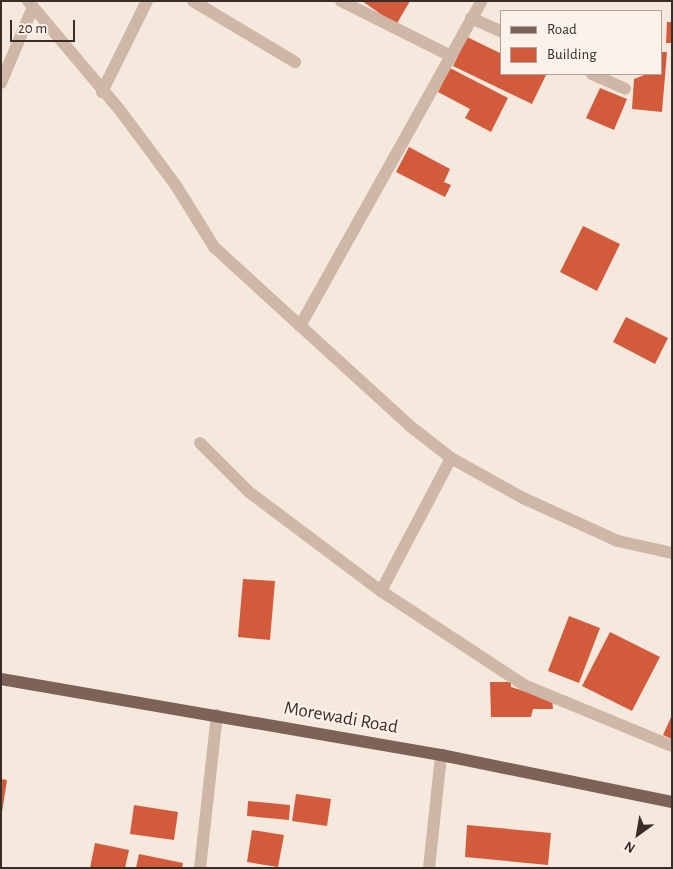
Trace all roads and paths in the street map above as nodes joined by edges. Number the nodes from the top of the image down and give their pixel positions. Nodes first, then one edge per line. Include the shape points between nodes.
1 (147, 1) edge
2 (194, 1) edge
3 (341, 1) edge
4 (482, 1) edge
5 (31, 4) edge
6 (471, 18) junction
7 (500, 31) edge
8 (449, 55) junction
9 (295, 62) dead end
10 (594, 75) edge
11 (1, 83) edge
12 (625, 89) dead end
13 (102, 92) junction
14 (300, 326) junction
15 (200, 443) dead end
16 (452, 458) junction
17 (672, 553) edge
18 (381, 591) junction
19 (1, 679) edge
20 (217, 715) junction
21 (672, 746) edge
22 (441, 755) junction
23 (672, 802) edge
24 (200, 868) edge
25 (429, 868) edge

1 - 13 street
2 - 9 street
3 - 8 street
4 - 6 street
5 - 11 street
5 - 13 street
6 - 7 street
6 - 8 street
8 - 14 street
10 - 12 street
13 - 14 street via 119,109 175,184 214,247
14 - 16 street via 410,426
15 - 18 street via 249,492
16 - 17 street via 523,498 618,541
16 - 18 street
18 - 21 street via 524,685
19 - 20 main road, Morewadi Road
20 - 22 main road, Morewadi Road
20 - 24 street
22 - 23 main road, Morewadi Road
22 - 25 street

